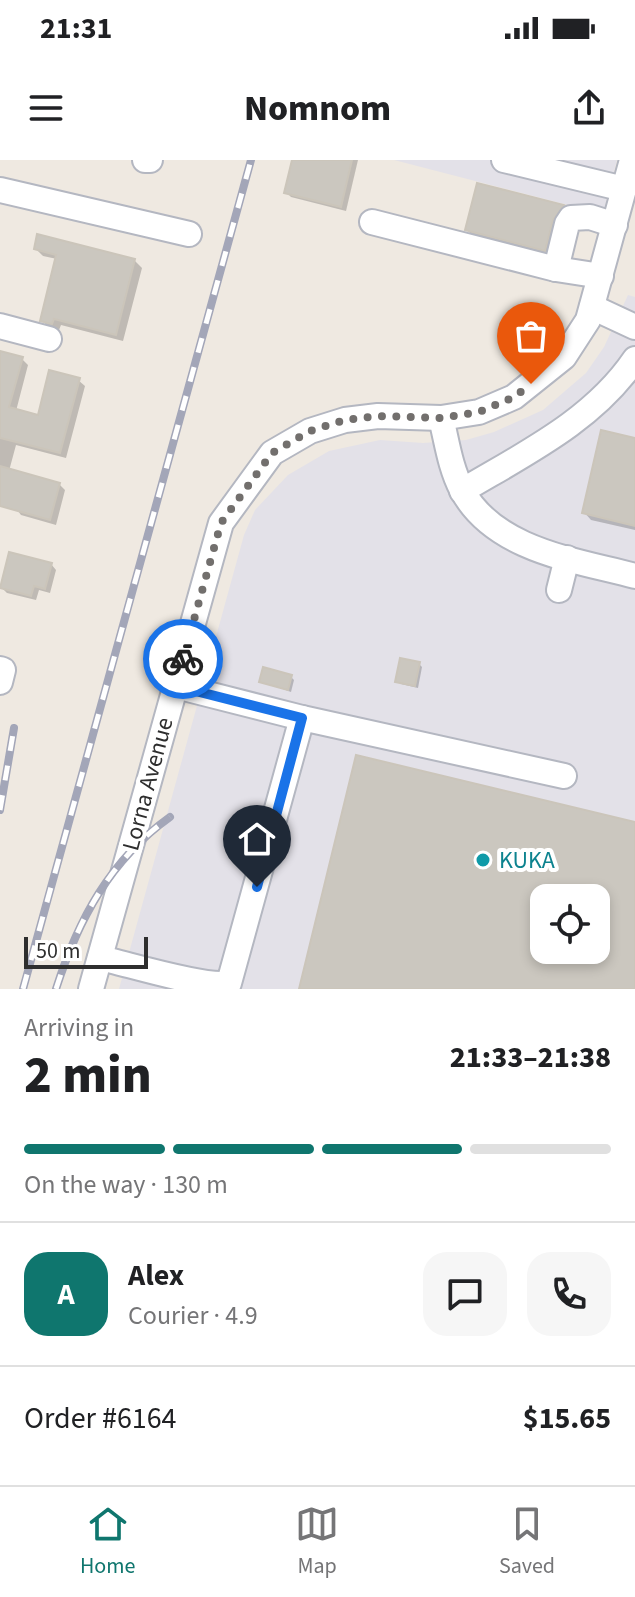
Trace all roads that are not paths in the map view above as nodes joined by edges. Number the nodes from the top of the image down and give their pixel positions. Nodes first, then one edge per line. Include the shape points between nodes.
1 (504, 160) edge
2 (632, 160) edge
3 (624, 189) junction
4 (0, 190) edge
5 (372, 222) dead end
6 (615, 225) junction
7 (189, 234) dead end
8 (556, 269) junction
9 (601, 276) junction
10 (592, 307) junction
11 (0, 326) edge
12 (635, 327) edge
13 (49, 339) dead end
14 (635, 359) edge
15 (441, 418) junction
16 (462, 491) junction
17 (567, 558) junction
18 (635, 576) edge
19 (559, 590) dead end
20 (0, 669) edge
21 (0, 682) edge
22 (176, 686) junction
23 (302, 718) junction
24 (564, 776) dead end
25 (100, 958) junction
26 (159, 982) edge
27 (202, 987) edge
28 (91, 989) edge

1 - 3 street
2 - 3 street, Lorna Avenue
3 - 6 street, Lorna Avenue
4 - 7 street
5 - 8 street
6 - 8 street via 571,218
6 - 9 street, Lorna Avenue
8 - 9 street
9 - 10 street, Lorna Avenue
10 - 12 street
10 - 15 street, Lorna Avenue via 564,357 514,397 479,412
11 - 13 street
14 - 16 street via 568,429
15 - 16 street
15 - 22 street, Lorna Avenue via 345,420 310,431 272,453 221,523
16 - 17 street via 486,522 525,545
17 - 18 street
17 - 19 street
20 - 21 street
22 - 23 street
22 - 25 street, Lorna Avenue
23 - 24 street
23 - 27 street via 234,972 221,987
25 - 26 street
25 - 28 street, Lorna Avenue
26 - 27 street

